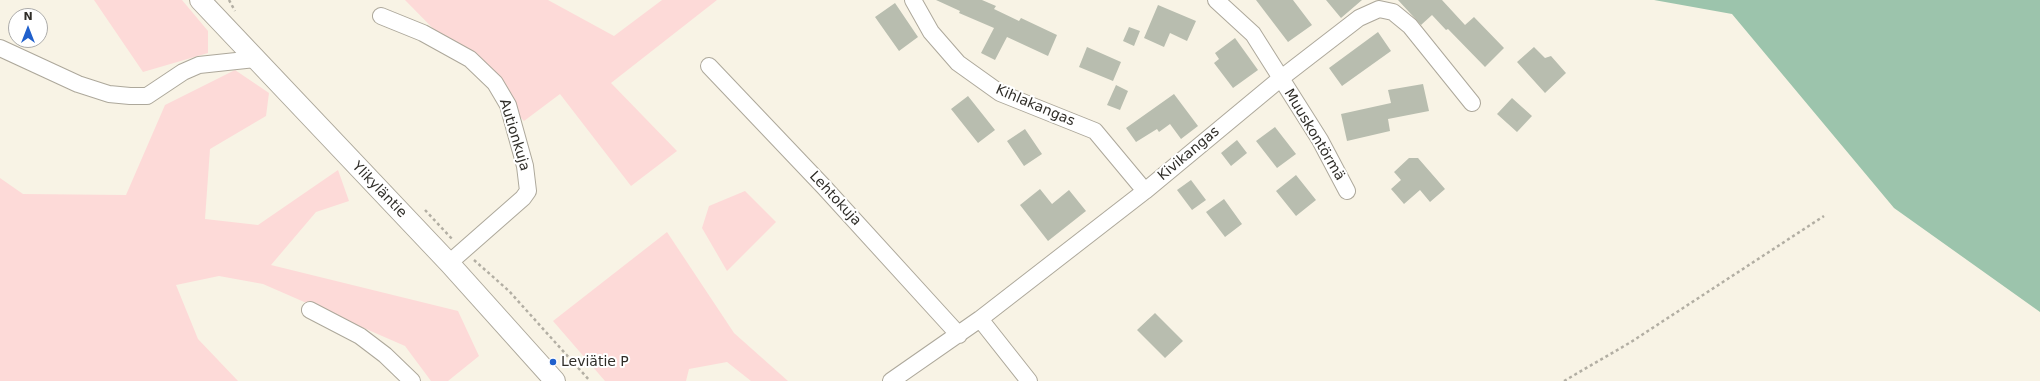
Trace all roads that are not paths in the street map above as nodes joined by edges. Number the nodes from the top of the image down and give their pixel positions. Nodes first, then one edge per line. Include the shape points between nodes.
1 (200, 0) edge
2 (913, 0) edge
3 (1216, 0) edge
4 (381, 16) dead end
5 (0, 48) edge
6 (255, 59) junction
7 (709, 66) dead end
8 (1280, 79) junction
9 (1472, 103) dead end
10 (1145, 191) junction
11 (1348, 191) dead end
12 (456, 257) junction
13 (310, 310) dead end
14 (980, 320) junction
15 (959, 335) junction
16 (412, 381) edge
17 (555, 381) edge
18 (891, 381) edge
19 (1029, 381) edge

1 - 6 main road, Ylikyläntie
2 - 10 street, Kihlakangas via 931,32 958,63 1000,93 1095,131
3 - 8 street via 1253,34
4 - 12 street, Autionkuja via 423,33 470,59 495,83 508,105 525,166 528,190 523,198
5 - 6 street via 78,84 109,94 130,96 147,96 183,72 199,65
6 - 12 main road, Ylikyläntie
7 - 15 street, Lehtokuja via 824,186
8 - 9 street, Kivikangas via 1359,18 1379,9 1393,12 1410,26
8 - 10 street, Kivikangas
8 - 11 street, Muuskontörmä via 1320,140
10 - 14 street, Kivikangas
12 - 17 main road, Ylikyläntie
13 - 16 street via 360,336
14 - 15 street, Kivikangas
14 - 19 street
15 - 18 street, Kivikangas

